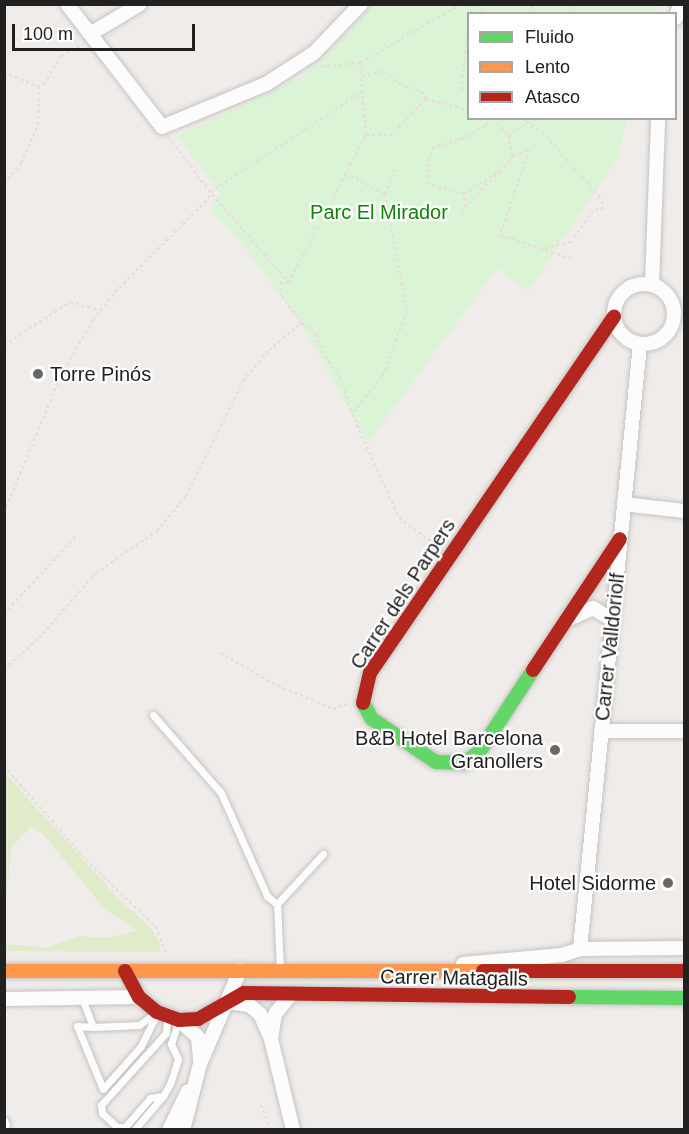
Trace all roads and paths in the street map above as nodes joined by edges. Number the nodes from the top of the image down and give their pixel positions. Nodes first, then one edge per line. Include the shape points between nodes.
1 (67, 4) edge
2 (140, 4) edge
3 (361, 4) edge
4 (461, 4) edge
5 (91, 37) junction
6 (467, 41) edge
7 (360, 63) junction
8 (312, 68) dead end
9 (4, 72) edge
10 (361, 76) junction
11 (39, 86) junction
12 (467, 89) edge
13 (362, 92) junction
14 (426, 99) junction
15 (467, 110) edge
16 (490, 120) edge
17 (493, 120) edge
18 (524, 120) edge
19 (533, 120) edge
20 (658, 120) edge
21 (528, 123) junction
22 (162, 127) junction
23 (366, 135) junction
24 (508, 135) junction
25 (513, 156) junction
26 (395, 170) dead end
27 (500, 171) junction
28 (345, 174) junction
29 (4, 184) edge
30 (210, 192) junction
31 (386, 194) junction
32 (464, 194) junction
33 (465, 207) junction
34 (461, 217) dead end
35 (541, 249) junction
36 (570, 258) dead end
37 (290, 283) junction
38 (652, 285) junction
39 (100, 311) junction
40 (614, 316) junction
41 (301, 323) junction
42 (4, 345) edge
43 (640, 345) junction
44 (352, 414) junction
45 (624, 504) junction
46 (684, 511) edge
47 (4, 513) edge
48 (77, 535) dead end
49 (620, 539) junction
50 (441, 549) dead end
51 (4, 614) edge
52 (570, 618) junction
53 (612, 620) junction
54 (219, 653) dead end
55 (4, 669) edge
56 (362, 700) junction
57 (153, 715) dead end
58 (601, 731) junction
59 (684, 731) edge
60 (4, 766) edge
61 (323, 854) dead end
62 (277, 904) junction
63 (684, 948) edge
64 (580, 949) junction
65 (171, 970) junction
66 (240, 970) junction
67 (4, 971) edge
68 (125, 971) junction
69 (280, 971) junction
70 (416, 971) junction
71 (684, 971) edge
72 (291, 994) junction
73 (139, 997) junction
74 (82, 998) junction
75 (684, 998) edge
76 (4, 999) edge
77 (225, 1002) junction
78 (168, 1016) junction
79 (93, 1027) junction
80 (272, 1039) junction
81 (154, 1044) junction
82 (171, 1044) junction
83 (200, 1064) junction
84 (163, 1096) junction
85 (261, 1106) dead end
86 (291, 1127) edge
87 (134, 1130) edge
88 (169, 1130) edge
89 (183, 1130) edge
90 (271, 1130) edge

1 - 5 street
2 - 5 street
3 - 22 street via 314,52 266,84
4 - 7 path
5 - 11 path via 61,57 54,73
5 - 22 street
6 - 12 path via 461,88
7 - 8 path
7 - 10 path
9 - 11 path via 15,80
10 - 13 path
10 - 14 path via 385,71 399,84 421,91
11 - 29 path via 38,126 21,163
13 - 23 path
13 - 30 path
14 - 15 path
14 - 23 path via 390,136
16 - 32 path via 468,136 432,148 427,167 429,184
17 - 24 path
18 - 21 path
19 - 21 path
20 - 38 street
21 - 24 path
21 - 35 path via 599,196 604,208 593,211 571,242
22 - 30 path
23 - 28 path
24 - 25 path
25 - 27 path
25 - 35 path via 529,150 500,235
26 - 31 path
27 - 32 path
27 - 33 path
28 - 31 path
28 - 37 path
30 - 37 path
30 - 39 path via 209,198
31 - 44 path via 407,311 382,377
32 - 33 path
33 - 34 path
35 - 36 path
37 - 41 path via 280,283 282,297
38 - 40 street via 627,289 615,306
38 - 43 street via 668,297 673,317 666,334
39 - 42 path via 70,302
39 - 47 path via 61,375
40 - 43 street via 620,333
40 - 56 street, Carrer dels Parpers via 370,673
41 - 44 path via 316,334 322,351 341,379
41 - 55 path via 269,350 243,381 186,496 157,531 96,573 39,638
43 - 45 street, Carrer Valldoriolf
44 - 50 path via 399,518
45 - 46 street
45 - 49 street, Carrer Valldoriolf
48 - 51 path
49 - 52 street, Carrer dels Parpers
49 - 53 street, Carrer Valldoriolf
52 - 53 street via 593,608
52 - 56 street, Carrer dels Parpers via 480,751 465,763 436,762 372,719
53 - 58 street, Carrer Valldoriolf
54 - 56 path via 278,686 333,709
57 - 62 lane via 221,793 267,896
58 - 59 street
58 - 64 street, Carrer Valldoriolf
60 - 65 path via 86,860 156,927
61 - 62 lane
62 - 69 lane
63 - 64 street
64 - 70 street via 562,955
65 - 66 street
65 - 68 street
66 - 69 street
66 - 77 street
67 - 68 street
68 - 73 street
69 - 70 street
70 - 71 street
72 - 75 street, Carrer Matagalls
72 - 77 street, Carrer Matagalls via 244,993
72 - 80 street via 275,1014
73 - 74 street
73 - 78 street
74 - 76 street via 50,1004
74 - 79 lane
77 - 78 street, Carrer Matagalls via 198,1019
77 - 80 street via 249,1005 260,1014
77 - 83 street
78 - 79 lane via 139,1025
78 - 79 lane via 103,1089 77,1026
78 - 81 lane via 166,1032
78 - 82 lane
78 - 83 street via 198,1036
80 - 86 street
81 - 82 lane
81 - 84 lane via 101,1105 102,1113 117,1127 125,1126 150,1098
82 - 84 lane via 178,1059
83 - 88 street
83 - 89 street
84 - 87 lane
85 - 90 path

